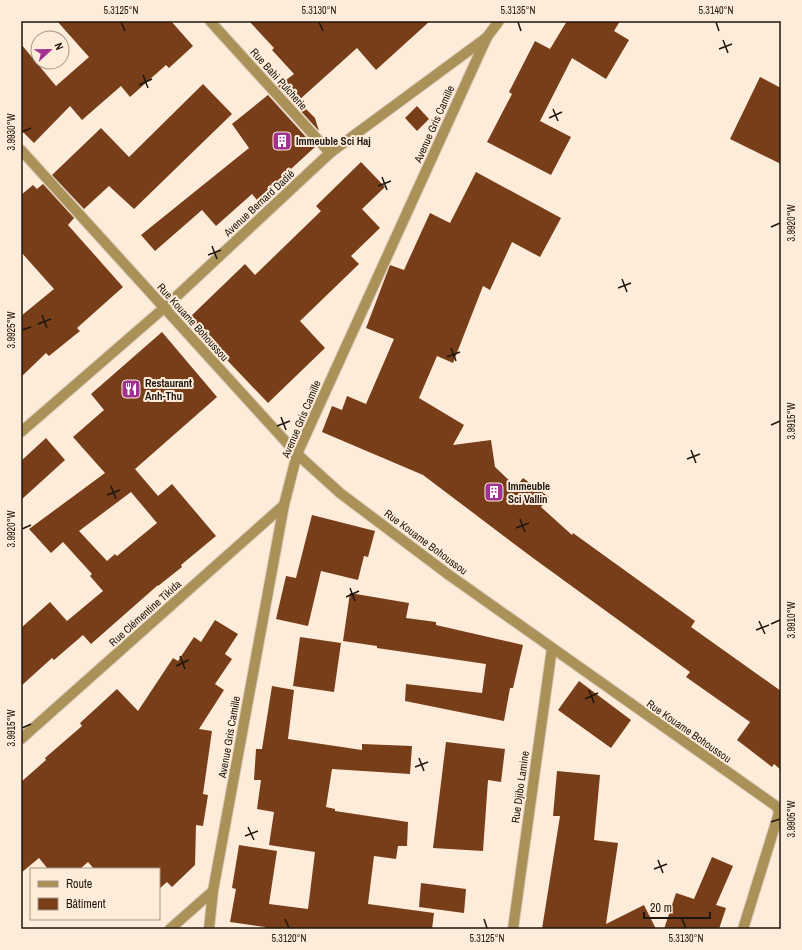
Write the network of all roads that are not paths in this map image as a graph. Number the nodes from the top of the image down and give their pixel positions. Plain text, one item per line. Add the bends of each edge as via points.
1 (210, 21) edge
2 (499, 21) edge
3 (487, 37) junction
4 (21, 150) edge
5 (330, 153) junction
6 (164, 308) junction
7 (21, 432) edge
8 (297, 454) junction
9 (284, 505) junction
10 (552, 648) junction
11 (21, 739) edge
12 (214, 891) junction
13 (170, 929) edge
14 (209, 929) edge
15 (513, 929) edge
16 (742, 929) edge

1 - 5 street, Rue Bahi Pulcherie
2 - 3 street, Avenue Gris Camille
3 - 5 street, Avenue Bernard Dadié
3 - 8 street, Avenue Gris Camille
4 - 6 street, Rue Kouame Bohoussou
5 - 6 street, Avenue Bernard Dadié
6 - 7 street, Avenue Bernard Dadié
6 - 8 street, Rue Kouame Bohoussou
8 - 9 street, Avenue Gris Camille
8 - 10 street, Rue Kouame Bohoussou via 340,493
9 - 11 street, Rue Clémentine Tikida
9 - 12 street, Avenue Gris Camille
10 - 15 street, Rue Djibo Lamine
10 - 16 street, Rue Kouame Bohoussou via 776,806 778,816
12 - 13 street
12 - 14 street, Avenue Gris Camille

